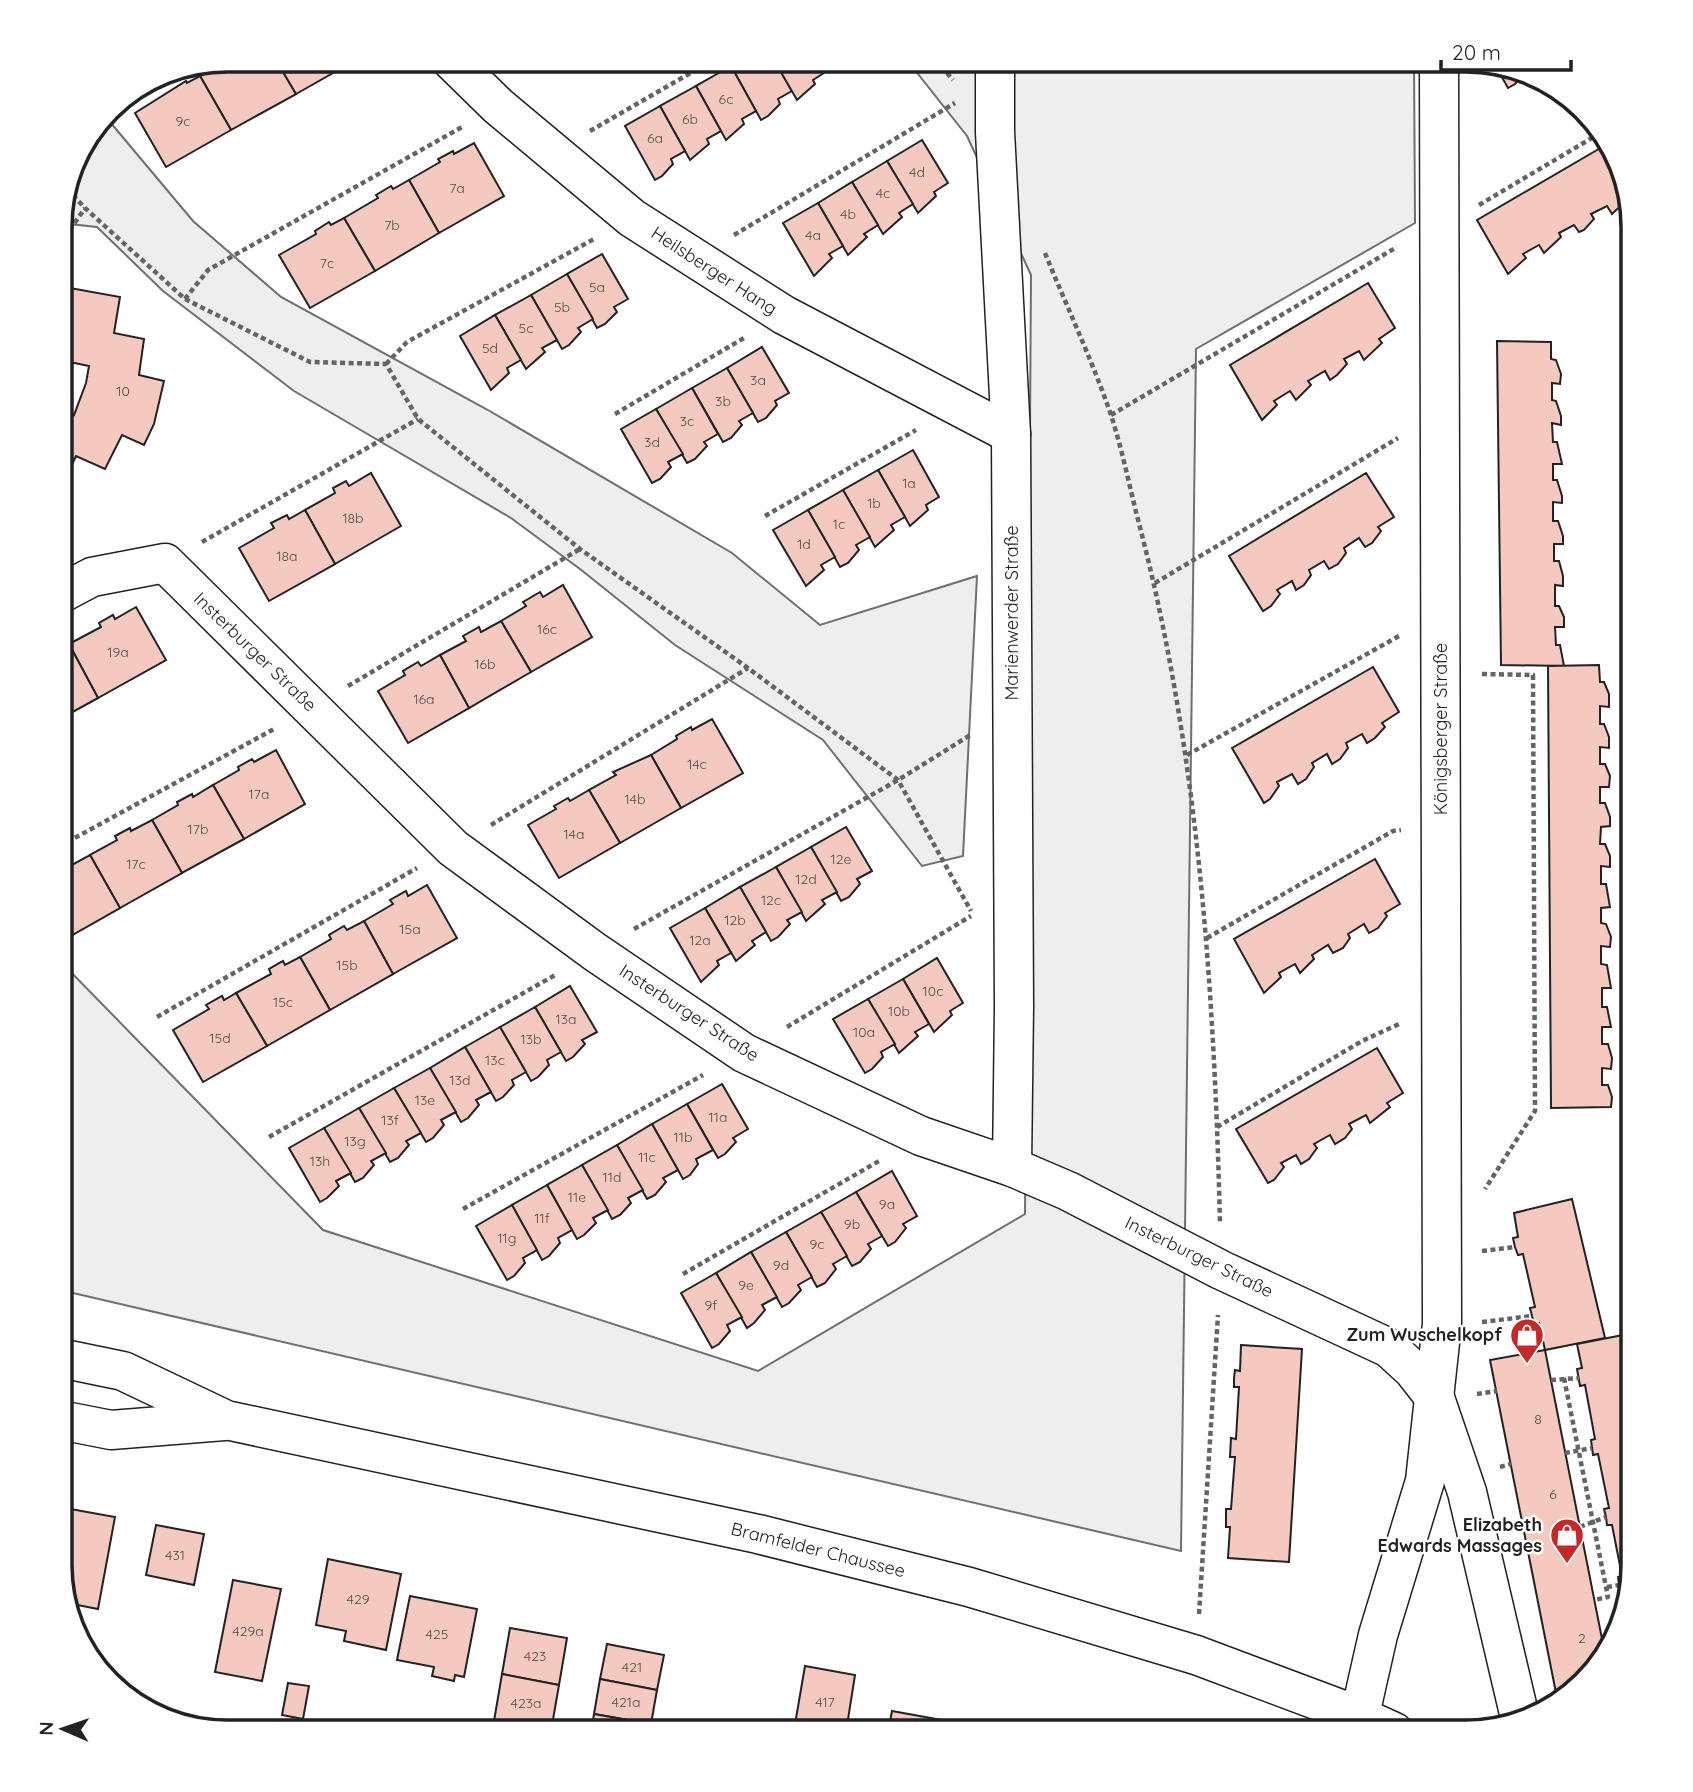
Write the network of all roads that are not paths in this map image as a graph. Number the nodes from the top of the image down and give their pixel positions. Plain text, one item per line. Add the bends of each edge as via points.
1 (463, 72) edge
2 (995, 72) edge
3 (1439, 72) edge
4 (1011, 434) junction
5 (72, 588) edge
6 (1012, 1167) junction
7 (72, 1360) edge
8 (1435, 1398) junction
9 (226, 1420) junction
10 (72, 1422) edge
11 (1518, 1711) edge
12 (1348, 1720) edge
13 (1358, 1720) edge

1 - 4 street, Heilsberger Hang via 632,218 784,315
2 - 4 street, Marienwerder Straße
3 - 8 street, Königsberger Straße via 1442,1324
4 - 6 street, Marienwerder Straße
5 - 6 street, Insterburger Straße via 92,577 165,563 453,848 595,952 744,1053 921,1136
6 - 8 street, Insterburger Straße via 1389,1348
7 - 9 street, Bramfelder Chaussee via 123,1371
8 - 11 street, Königsberger Straße via 1467,1492
8 - 13 street, Königsberger Straße via 1425,1481 1378,1635
9 - 10 street, Bramfelder Chaussee via 111,1430
9 - 12 street, Bramfelder Chaussee via 758,1534 969,1587 1196,1655

